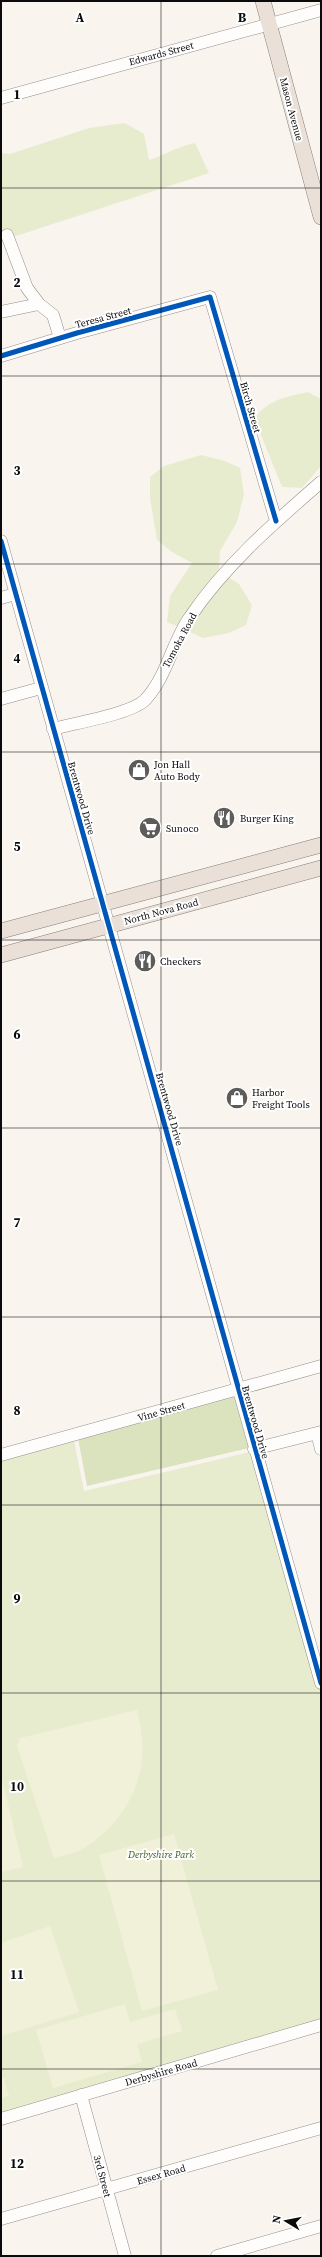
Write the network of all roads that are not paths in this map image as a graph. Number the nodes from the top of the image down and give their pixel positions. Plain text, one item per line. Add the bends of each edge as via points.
1 (263, 1) edge
2 (321, 10) edge
3 (270, 23) junction
4 (1, 98) edge
5 (321, 217) edge
6 (7, 235) dead end
7 (210, 297) joint
8 (39, 304) junction
9 (1, 312) edge
10 (60, 338) junction
11 (1, 356) edge
12 (321, 482) edge
13 (276, 521) junction
14 (1, 541) edge
15 (15, 594) junction
16 (1, 598) edge
17 (41, 688) junction
18 (1, 699) edge
19 (53, 729) junction
20 (321, 845) edge
21 (261, 862) junction
22 (321, 868) edge
23 (229, 893) junction
24 (103, 904) junction
25 (109, 925) junction
26 (1, 931) edge
27 (1, 954) edge
28 (321, 1366) edge
29 (238, 1389) junction
30 (319, 1432) edge
31 (254, 1449) junction
32 (321, 1449) edge
33 (1, 1455) edge
34 (321, 1683) edge
35 (321, 2025) edge
36 (81, 2095) junction
37 (1, 2119) edge
38 (321, 2128) edge
39 (106, 2190) junction
40 (1, 2219) edge
41 (321, 2226) edge
42 (125, 2256) edge
43 (217, 2256) edge

1 - 3 main road, Mason Avenue
2 - 3 street, Edwards Street
3 - 4 street, Edwards Street
3 - 5 main road, Mason Avenue
6 - 8 street via 27,288
7 - 10 street, Teresa Street
7 - 13 street, Birch Street
8 - 9 street
8 - 10 street via 54,314
10 - 11 street, Teresa Street
12 - 13 street, Tomoka Road
13 - 19 street, Tomoka Road via 235,561 189,617 159,678 145,700 125,711
14 - 15 street, Brentwood Drive
15 - 16 street
15 - 17 street, Brentwood Drive
17 - 18 street
17 - 19 street, Brentwood Drive
19 - 24 street, Brentwood Drive
20 - 21 main road
21 - 23 main road via 237,880
21 - 24 main road
22 - 23 main road, North Nova Road
23 - 25 main road, North Nova Road
24 - 25 street, Brentwood Drive
24 - 26 main road
25 - 27 main road, North Nova Road
25 - 29 street, Brentwood Drive
28 - 29 street, Vine Street
29 - 31 street, Brentwood Drive
29 - 33 street, Vine Street
30 - 31 street
30 - 32 street
31 - 34 street, Brentwood Drive
35 - 36 street, Derbyshire Road
36 - 37 street, Derbyshire Road
36 - 39 street, 3rd Street
38 - 39 street, Essex Road
39 - 40 street, Essex Road
39 - 42 street, 3rd Street
41 - 43 street

